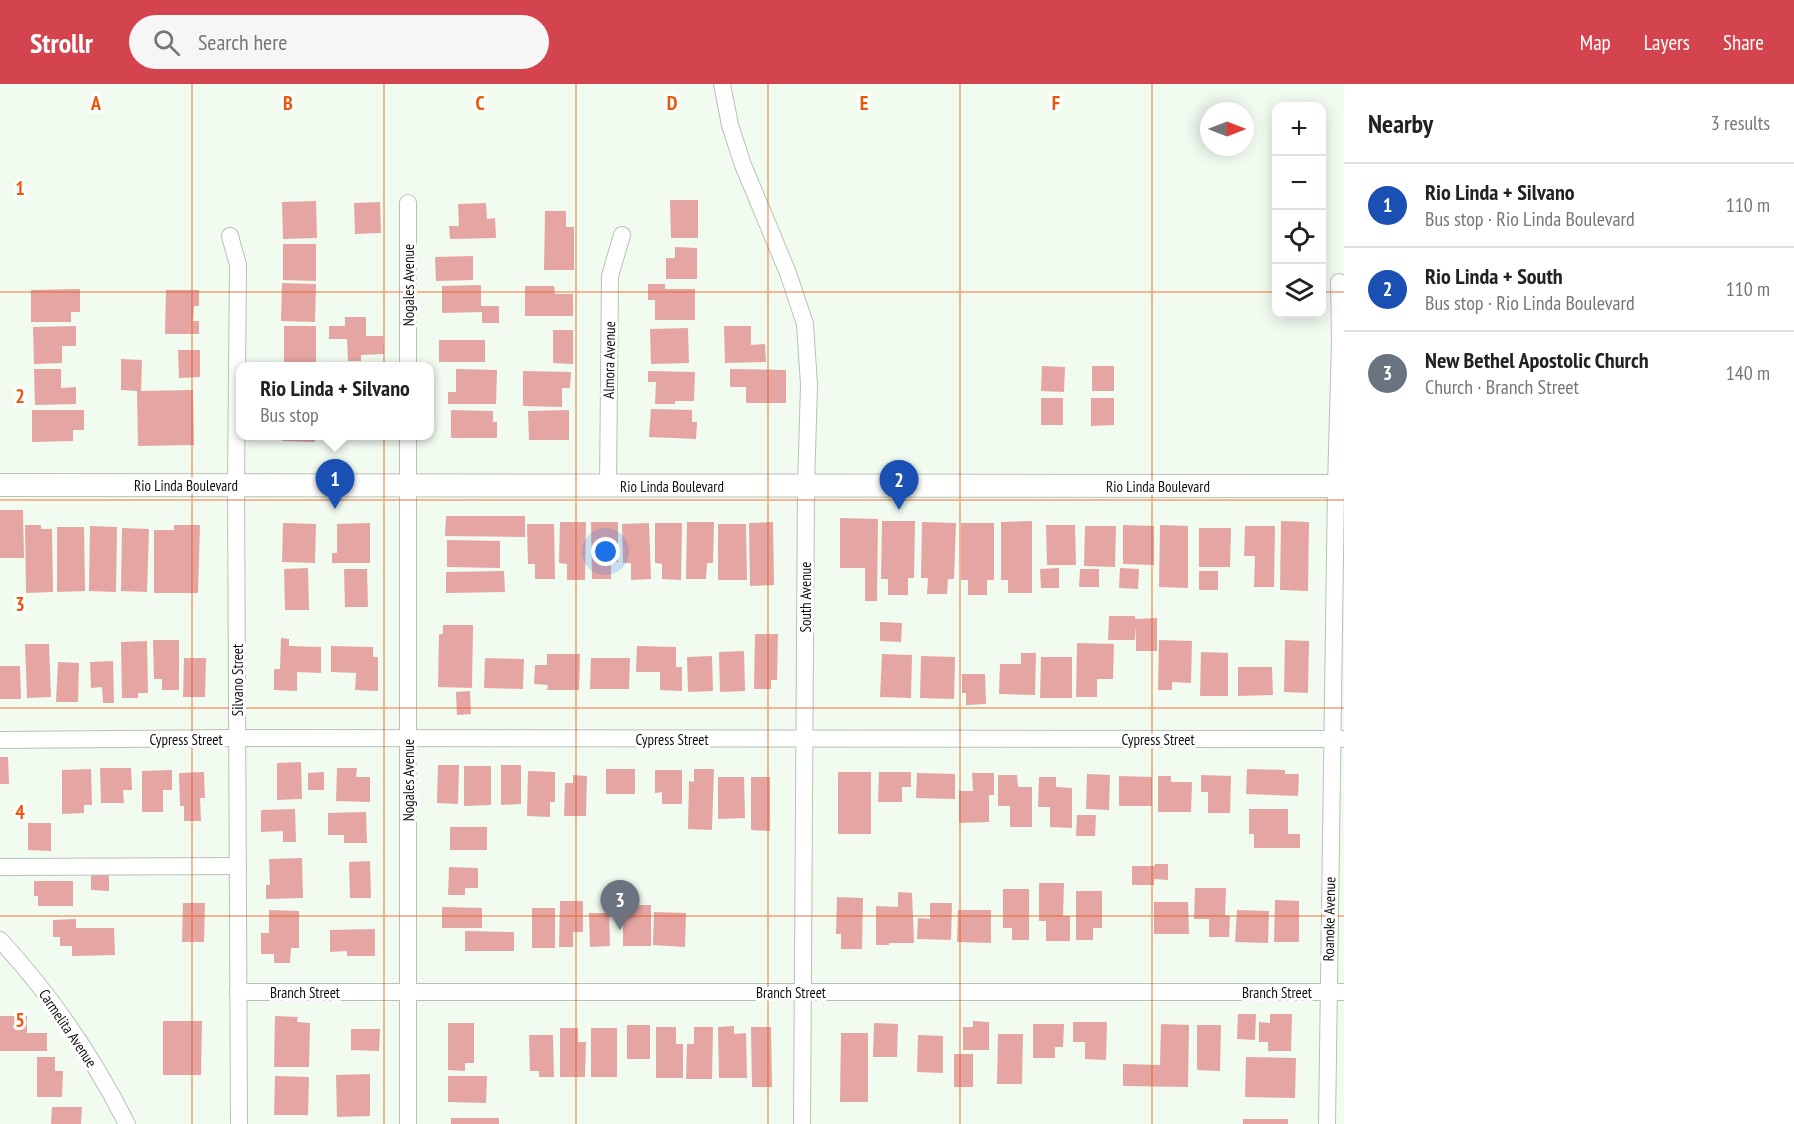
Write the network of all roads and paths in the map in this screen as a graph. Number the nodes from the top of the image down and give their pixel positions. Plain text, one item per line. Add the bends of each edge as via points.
1 (722, 84) edge
2 (408, 203) dead end
3 (622, 235) dead end
4 (230, 236) dead end
5 (1339, 282) dead end
6 (237, 362) edge
7 (408, 362) edge
8 (236, 440) edge
9 (408, 440) edge
10 (0, 485) edge
11 (236, 485) junction
12 (408, 486) junction
13 (608, 486) junction
14 (806, 486) junction
15 (1340, 486) edge
16 (238, 738) junction
17 (408, 739) junction
18 (804, 739) junction
19 (1338, 739) edge
20 (0, 740) edge
21 (238, 866) junction
22 (0, 867) edge
23 (0, 939) edge
24 (238, 992) junction
25 (408, 992) junction
26 (802, 992) junction
27 (1336, 992) edge
28 (127, 1124) edge
29 (239, 1124) edge
30 (408, 1124) edge
31 (802, 1124) edge
32 (1327, 1124) edge

1 - 14 street, South Avenue via 740,155 805,324 809,385
2 - 7 street, Nogales Avenue
3 - 13 street, Almora Avenue via 610,276
4 - 6 street, Silvano Street via 238,265
5 - 15 street, Roanoke Avenue
8 - 11 street, Silvano Street
9 - 12 street, Nogales Avenue
10 - 11 main road, Rio Linda Boulevard
11 - 12 main road, Rio Linda Boulevard
11 - 16 street, Silvano Street
12 - 13 main road, Rio Linda Boulevard
12 - 17 street, Nogales Avenue
13 - 14 main road, Rio Linda Boulevard
14 - 15 main road, Rio Linda Boulevard
14 - 18 street, South Avenue
15 - 19 street, Roanoke Avenue
16 - 17 street, Cypress Street
16 - 20 street, Cypress Street
16 - 21 street, Silvano Street
17 - 18 street, Cypress Street
17 - 25 street, Nogales Avenue
18 - 19 street, Cypress Street
18 - 26 street, South Avenue
19 - 27 street, Roanoke Avenue
21 - 22 street
21 - 24 street, Silvano Street
23 - 28 street, Carmelita Avenue via 80,1043
24 - 25 street, Branch Street
24 - 29 street, Silvano Street
25 - 26 street, Branch Street
25 - 30 street, Nogales Avenue
26 - 27 street, Branch Street
26 - 31 street, South Avenue
27 - 32 street, Roanoke Avenue

